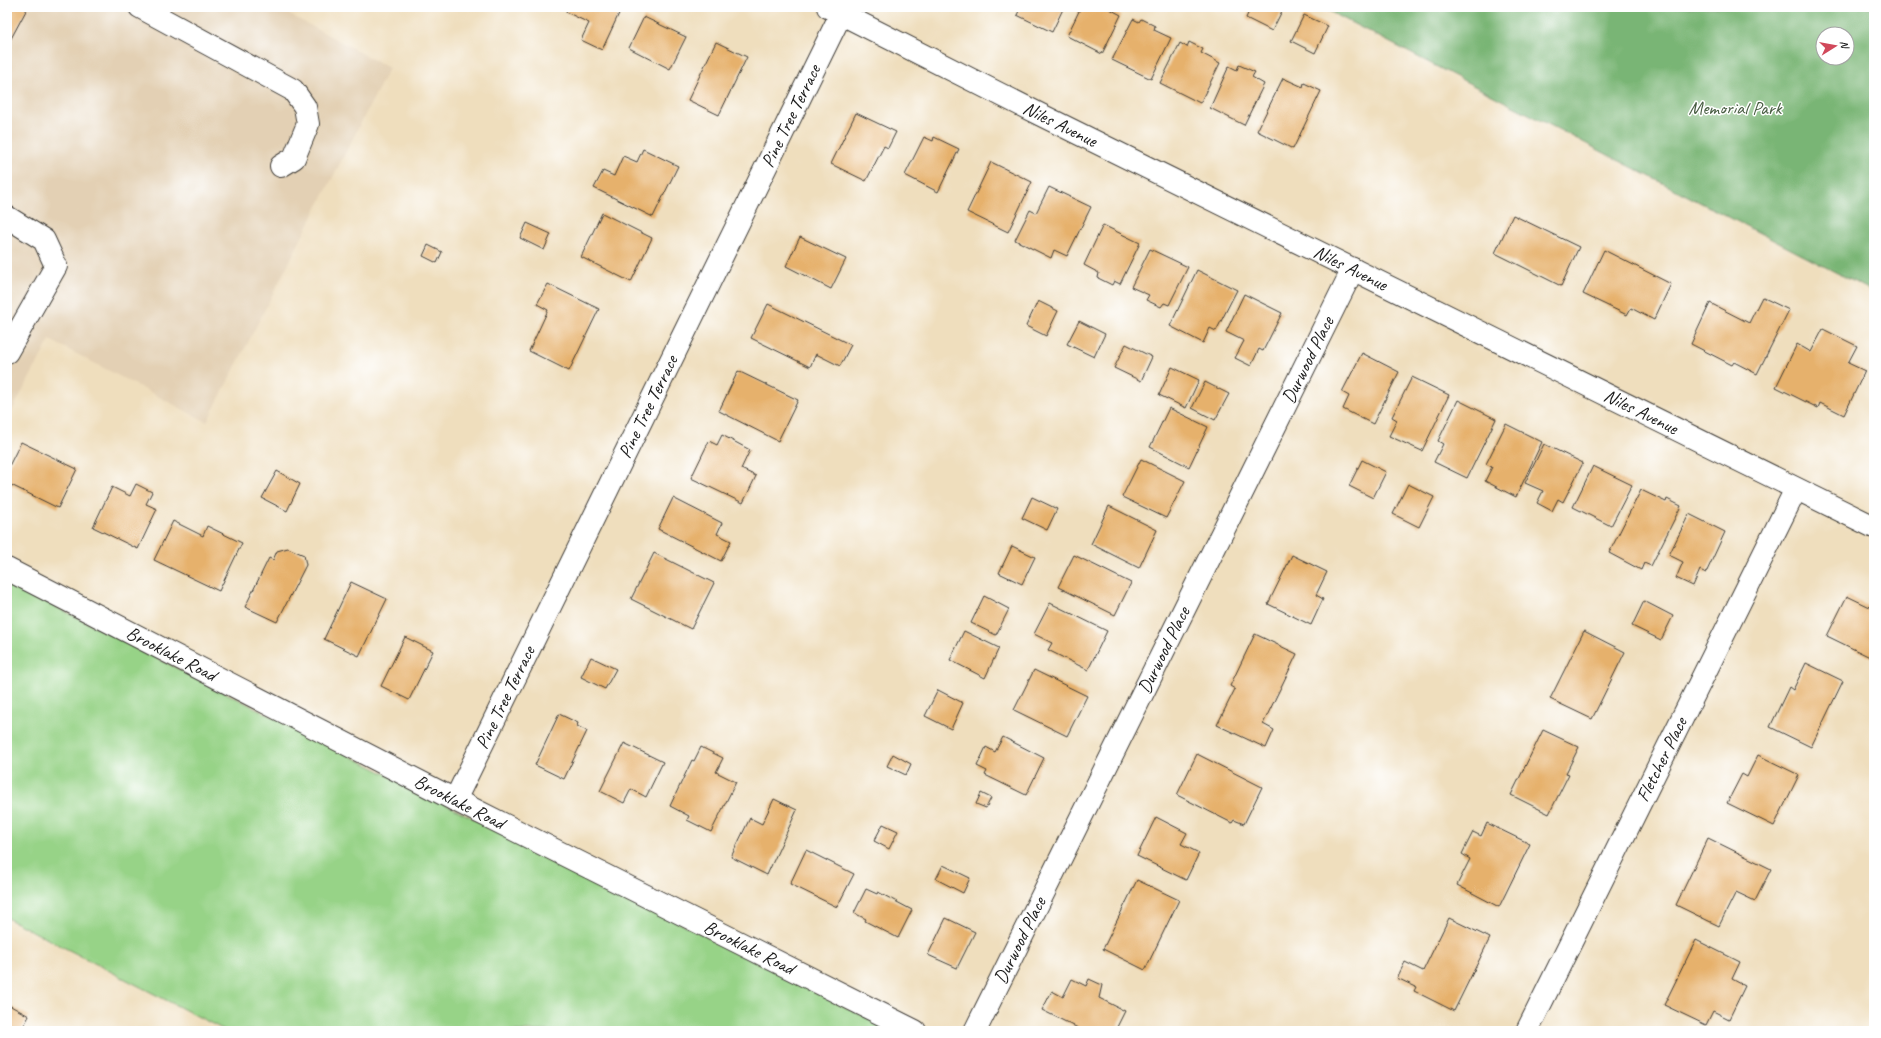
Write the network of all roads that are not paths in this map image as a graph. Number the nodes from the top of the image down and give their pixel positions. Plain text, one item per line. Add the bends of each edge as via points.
1 (140, 7) edge
2 (835, 11) edge
3 (281, 166) dead end
4 (7, 218) edge
5 (1353, 269) junction
6 (7, 352) edge
7 (1796, 488) junction
8 (1874, 527) edge
9 (7, 569) edge
10 (455, 800) junction
11 (915, 1031) edge
12 (975, 1031) edge
13 (1527, 1031) edge

1 - 3 street via 293,90 305,107 308,124 294,158
2 - 5 street, Niles Avenue
2 - 10 street, Pine Tree Terrace
4 - 6 street via 44,240 56,266
5 - 7 street, Niles Avenue
5 - 12 street, Durwood Place
7 - 8 street, Niles Avenue
7 - 13 street, Fletcher Place
9 - 10 street, Brooklake Road
10 - 11 street, Brooklake Road

